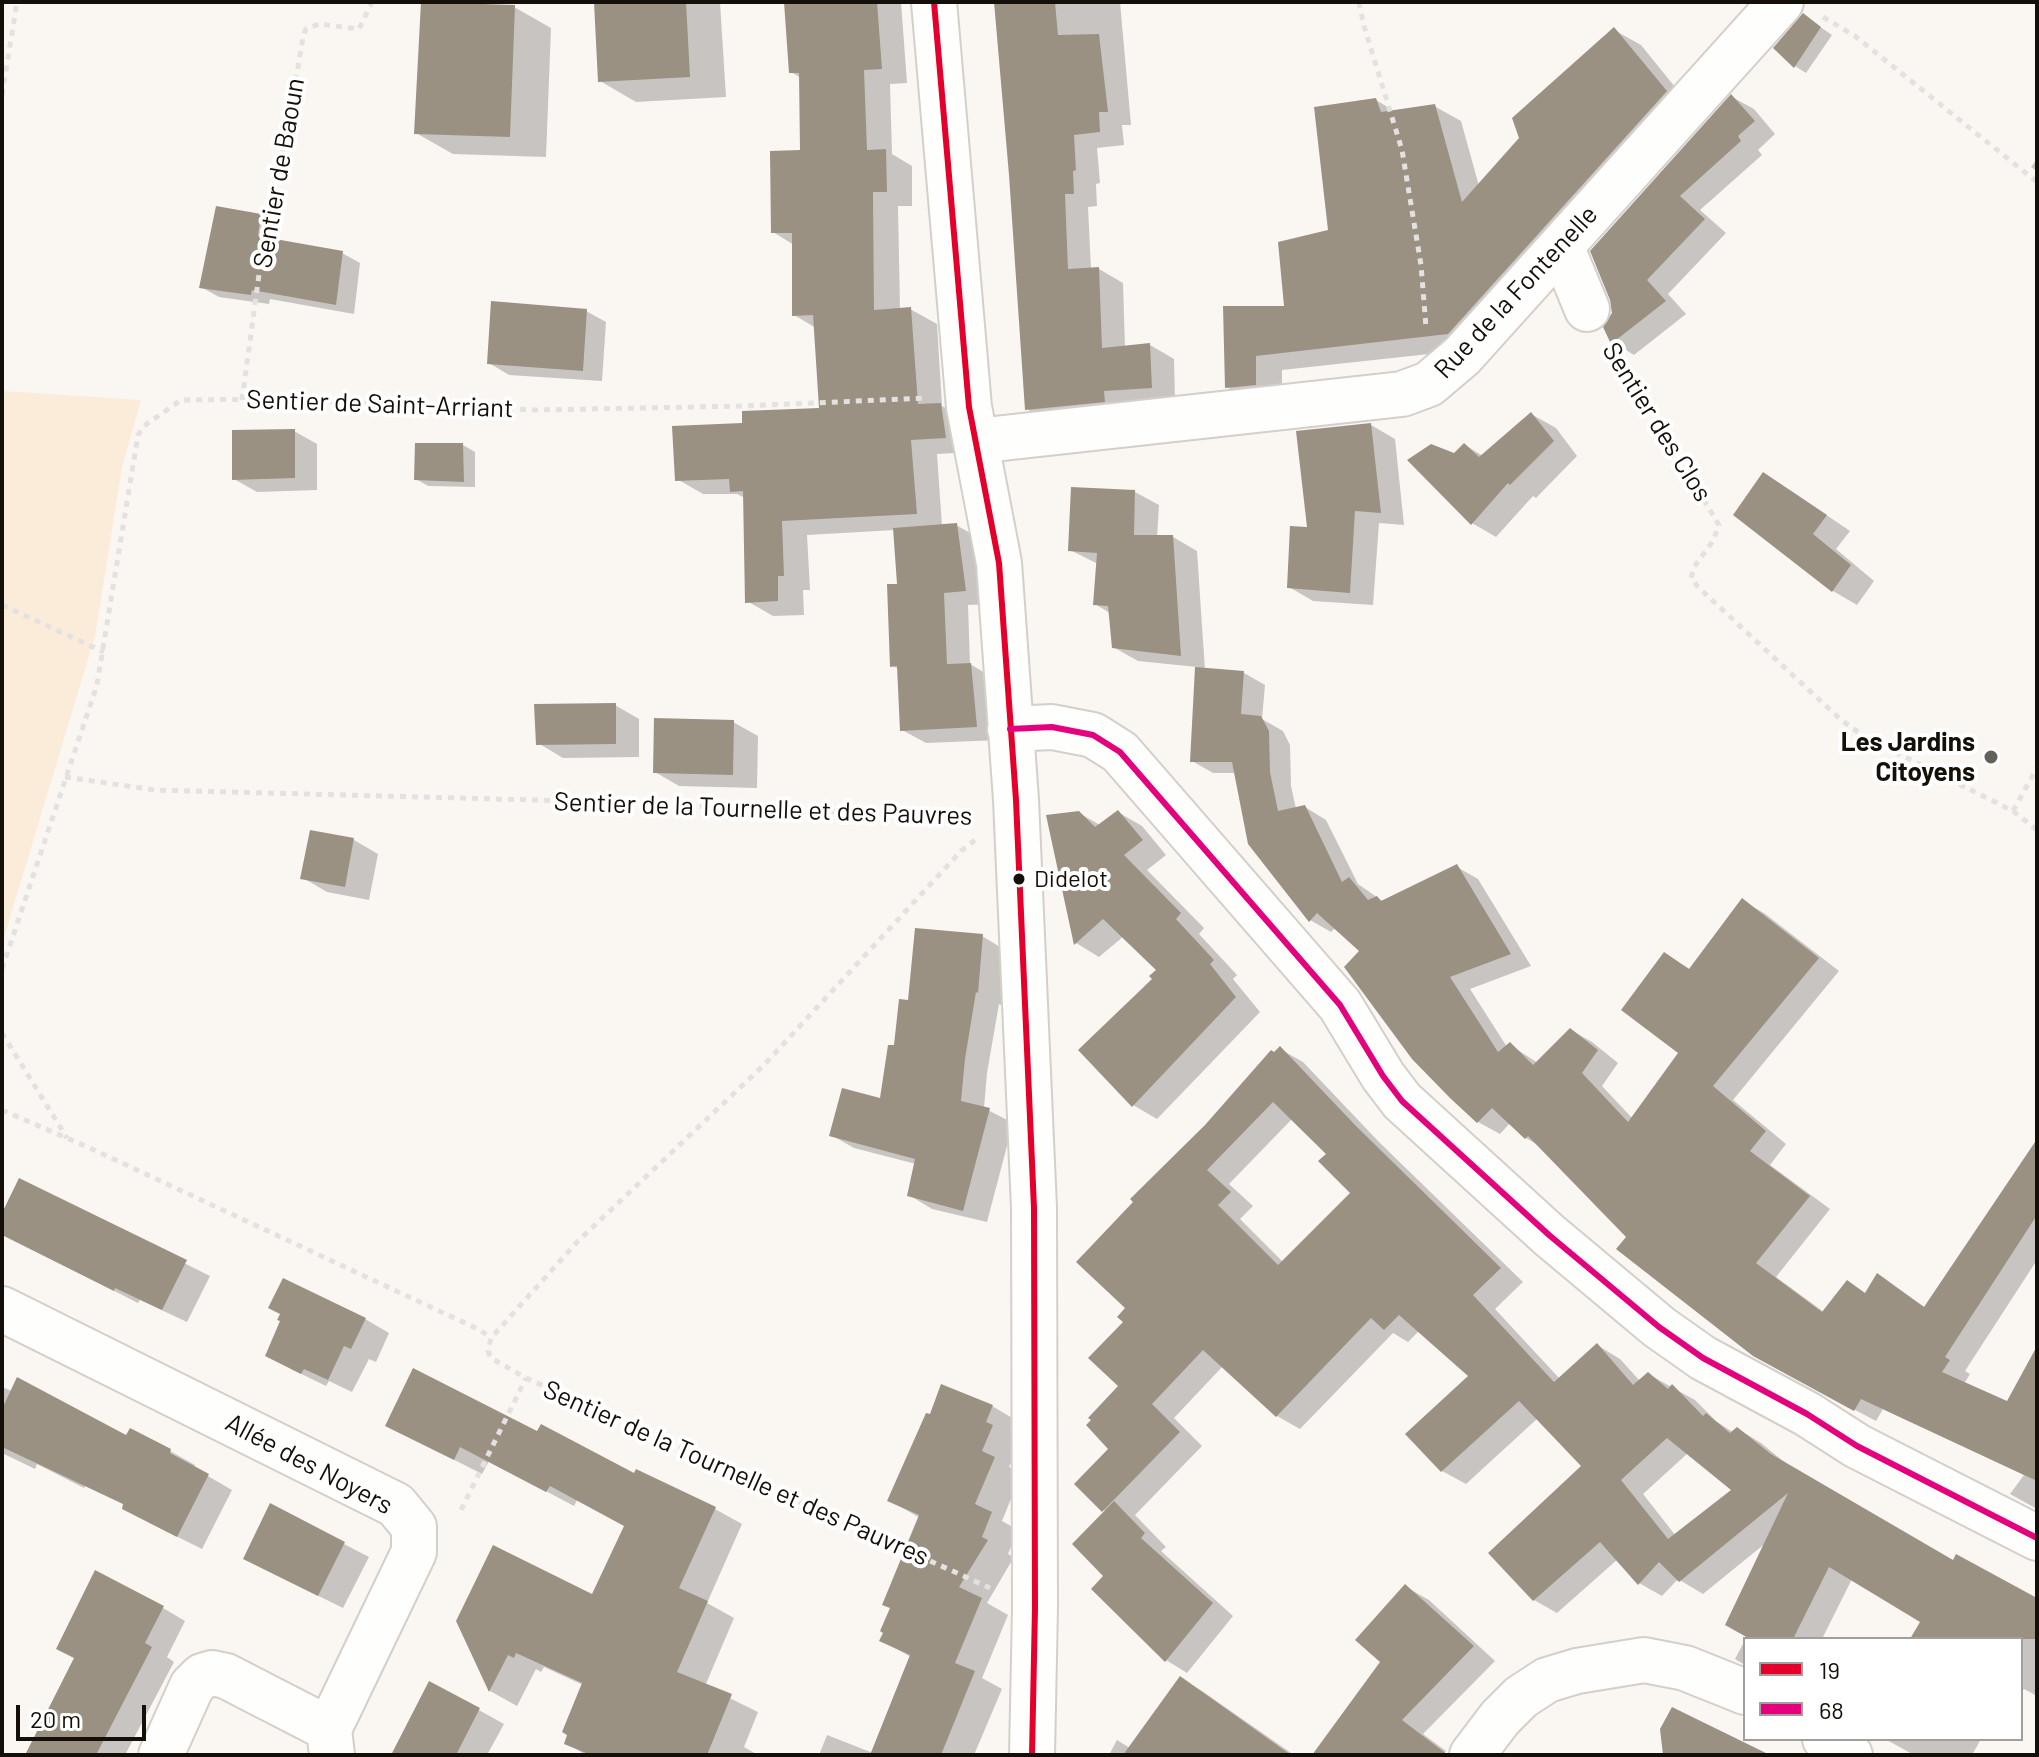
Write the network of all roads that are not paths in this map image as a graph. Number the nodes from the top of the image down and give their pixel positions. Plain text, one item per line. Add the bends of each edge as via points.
1 (934, 2) edge
2 (1781, 2) edge
3 (1561, 246) junction
4 (1587, 309) road end
5 (976, 441) junction
6 (1010, 729) junction
7 (2, 1309) edge
8 (2037, 1538) edge
9 (1743, 1691) edge
10 (1828, 1741) edge
11 (330, 1742) edge
12 (161, 1755) edge
13 (1032, 1755) edge
14 (1472, 1755) edge
15 (1850, 1755) edge

1 - 5 street
2 - 3 street, Rue de la Fontenelle
3 - 4 street
3 - 5 street, Rue de la Fontenelle via 1462,356 1429,384 1402,394
5 - 6 street via 999,563
6 - 8 street via 1066,729 1093,735 1120,752 1340,1005 1402,1101 1659,1327 1857,1446
6 - 13 street via 1003,809 1034,1208
7 - 11 street, Allée des Noyers via 396,1505 414,1527 414,1552
9 - 14 street via 1685,1668 1644,1660 1577,1671 1547,1680 1521,1697
10 - 15 street
11 - 12 street, Allée des Noyers via 226,1676 212,1673 192,1686

